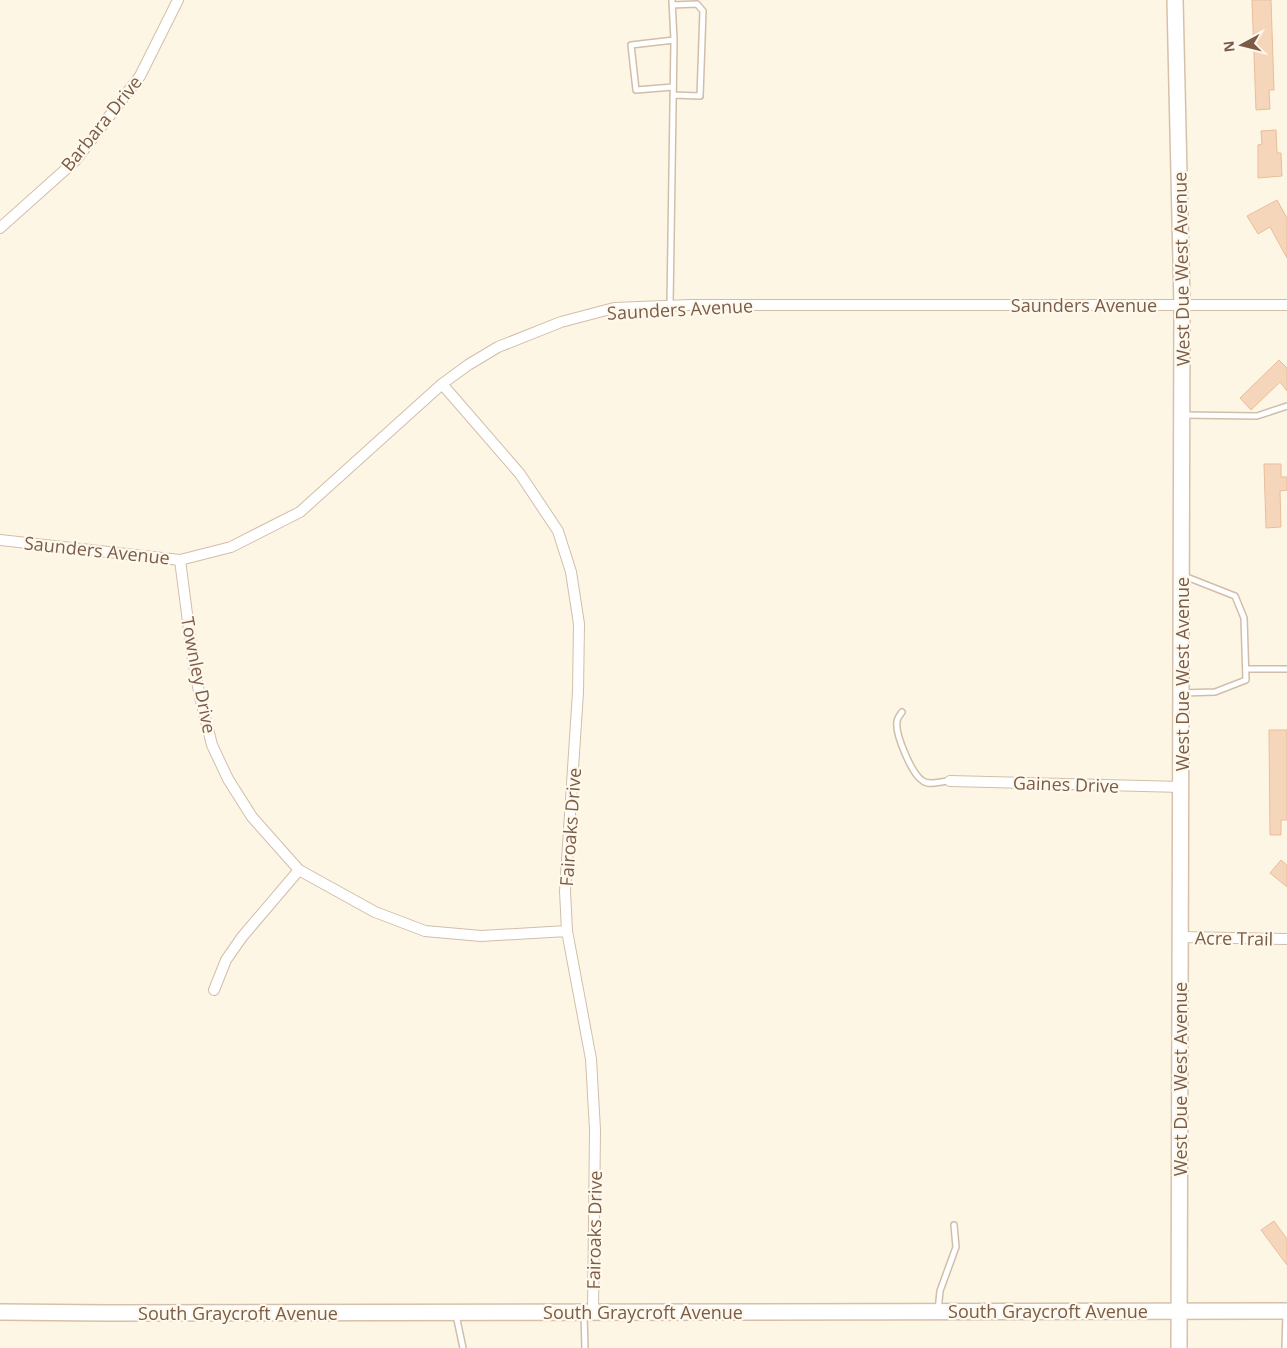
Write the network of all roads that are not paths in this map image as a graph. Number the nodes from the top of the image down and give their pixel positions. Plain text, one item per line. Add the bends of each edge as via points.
1 (178, 0) edge
2 (1175, 0) edge
3 (672, 2) edge
4 (674, 40) junction
5 (673, 87) junction
6 (673, 96) junction
7 (0, 228) edge
8 (670, 305) junction
9 (1182, 305) junction
10 (1287, 305) edge
11 (442, 384) junction
12 (1287, 406) edge
13 (1182, 415) junction
14 (0, 540) edge
15 (180, 560) junction
16 (1182, 575) junction
17 (1246, 669) junction
18 (1287, 669) edge
19 (1182, 693) junction
20 (902, 712) dead end
21 (950, 781) joint
22 (1182, 787) junction
23 (299, 870) junction
24 (567, 932) junction
25 (1181, 937) junction
26 (1287, 938) edge
27 (214, 990) dead end
28 (954, 1226) dead end
29 (938, 1311) junction
30 (1179, 1311) junction
31 (1286, 1311) edge
32 (0, 1312) edge
33 (456, 1312) junction
34 (589, 1312) junction
35 (463, 1348) edge
36 (585, 1348) edge
37 (1179, 1348) edge
38 (1285, 1348) edge

1 - 7 street, Barbara Drive via 140,76 75,161
2 - 9 main road, West Due West Avenue
3 - 4 lane
3 - 6 lane via 698,4 702,11 700,96
4 - 5 lane
4 - 5 lane via 631,45 636,90
5 - 6 lane
6 - 8 lane
8 - 9 street, Saunders Avenue
8 - 11 street, Saunders Avenue via 614,308 543,328 498,347
9 - 10 street, Saunders Avenue
9 - 13 main road, West Due West Avenue
11 - 15 street, Saunders Avenue via 300,512 231,547
11 - 24 street, Fairoaks Drive via 520,474 558,531 571,572 579,624 579,654 565,891
12 - 13 lane via 1257,416
13 - 16 main road, West Due West Avenue
14 - 15 street, Saunders Avenue
15 - 23 street, Townley Drive via 193,660 212,745 228,779 252,817
16 - 17 lane via 1236,596 1244,618
16 - 19 main road, West Due West Avenue
17 - 18 lane
17 - 19 lane via 1246,680 1215,692
19 - 22 main road, West Due West Avenue
20 - 21 lane via 896,722 897,732 919,777 930,783
21 - 22 street, Gaines Drive
22 - 25 main road, West Due West Avenue
23 - 24 street, Townley Drive via 374,912 425,931 482,936
23 - 27 street via 242,936 226,960
24 - 34 street, Fairoaks Drive via 591,1059 595,1130
25 - 26 street, Acre Trail
25 - 30 main road, West Due West Avenue
28 - 29 lane via 956,1247 940,1291
29 - 30 main road, South Graycroft Avenue
29 - 34 main road, South Graycroft Avenue
30 - 31 main road, South Graycroft Avenue
30 - 37 main road, West Due West Avenue
31 - 38 lane
32 - 33 main road, South Graycroft Avenue
33 - 34 main road, South Graycroft Avenue
33 - 35 lane
34 - 36 lane

